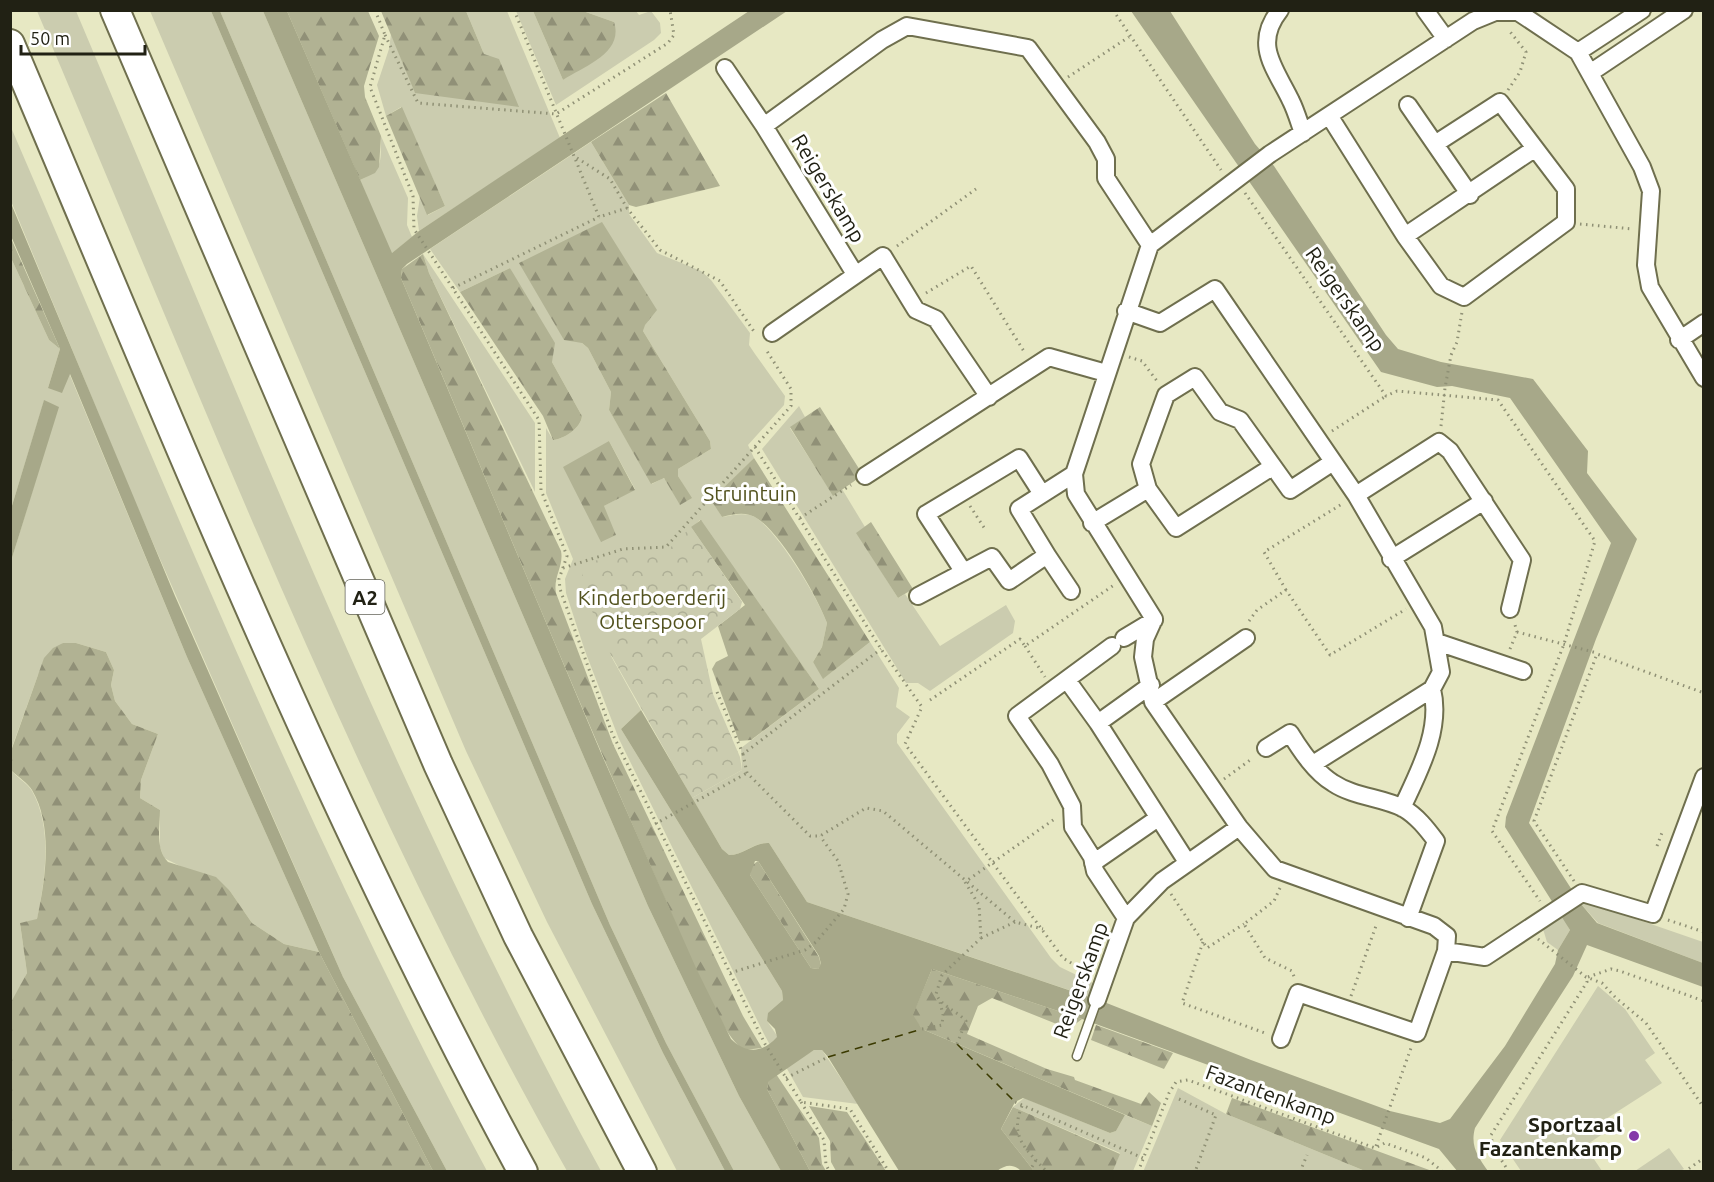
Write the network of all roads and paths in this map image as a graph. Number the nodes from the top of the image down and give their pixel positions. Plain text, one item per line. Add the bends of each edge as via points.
1 (115, 10) edge
2 (375, 10) edge
3 (514, 10) edge
4 (670, 10) edge
5 (1280, 10) edge
6 (1425, 10) edge
7 (1642, 10) edge
8 (1684, 10) edge
9 (1113, 11) edge
10 (1509, 12) junction
11 (385, 35) junction
12 (1130, 37) junction
13 (1446, 39) junction
14 (10, 44) edge
15 (1578, 52) junction
16 (725, 68) dead end
17 (1590, 73) junction
18 (1055, 86) junction
19 (1500, 102) junction
20 (1408, 105) dead end
21 (556, 114) junction
22 (1330, 117) junction
23 (764, 126) junction
24 (1303, 132) junction
25 (1435, 144) junction
26 (1534, 149) junction
27 (577, 158) junction
28 (1238, 179) junction
29 (976, 189) dead end
30 (1470, 195) junction
31 (627, 208) junction
32 (599, 217) junction
33 (1566, 222) junction
34 (1647, 231) junction
35 (1405, 236) junction
36 (1150, 245) junction
37 (883, 256) junction
38 (855, 274) junction
39 (452, 288) junction
40 (1464, 297) junction
41 (912, 302) junction
42 (1126, 311) junction
43 (1704, 323) edge
44 (763, 337) junction
45 (1679, 340) junction
46 (1112, 352) junction
47 (1034, 368) junction
48 (1106, 374) junction
49 (1704, 378) edge
50 (1444, 394) junction
51 (1166, 395) junction
52 (1386, 396) junction
53 (989, 397) junction
54 (1318, 441) junction
55 (1439, 442) junction
56 (755, 447) junction
57 (1333, 462) junction
58 (1272, 467) junction
59 (1074, 474) junction
60 (865, 476) joint
61 (1148, 489) junction
62 (961, 492) junction
63 (1042, 494) junction
64 (1356, 495) junction
65 (1484, 501) junction
66 (800, 518) junction
67 (1092, 523) junction
68 (985, 529) dead end
69 (1047, 555) junction
70 (1391, 559) junction
71 (563, 568) junction
72 (963, 571) junction
73 (1127, 575) junction
74 (1286, 590) junction
75 (1071, 591) dead end
76 (918, 596) dead end
77 (1418, 602) junction
78 (1510, 609) joint
79 (1154, 619) junction
80 (1517, 632) junction
81 (1246, 638) joint
82 (1437, 642) junction
83 (1565, 644) junction
84 (1025, 646) junction
85 (880, 649) junction
86 (1596, 653) junction
87 (1504, 664) junction
88 (1523, 671) dead end
89 (1060, 685) junction
90 (1151, 685) junction
91 (1432, 689) junction
92 (717, 692) dead end
93 (1704, 693) edge
94 (930, 700) dead end
95 (1153, 702) junction
96 (1098, 723) junction
97 (1266, 748) joint
98 (743, 754) junction
99 (1313, 764) junction
100 (747, 773) junction
101 (1704, 777) edge
102 (1213, 787) junction
103 (1072, 806) junction
104 (1402, 808) junction
105 (1158, 818) junction
106 (655, 824) junction
107 (1239, 827) junction
108 (1663, 830) dead end
109 (820, 836) junction
110 (1657, 846) dead end
111 (992, 862) junction
112 (1187, 862) junction
113 (1093, 863) junction
114 (1285, 874) junction
115 (1162, 881) junction
116 (965, 882) junction
117 (1580, 894) junction
118 (1382, 910) junction
119 (1553, 912) junction
120 (1653, 914) junction
121 (1126, 918) junction
122 (1408, 918) junction
123 (1015, 922) junction
124 (1244, 924) junction
125 (1530, 927) junction
126 (1043, 930) junction
127 (1704, 932) edge
128 (981, 938) junction
129 (1203, 942) junction
130 (1446, 951) junction
131 (730, 973) junction
132 (1586, 977) junction
133 (1104, 978) junction
134 (1298, 993) junction
135 (1097, 1000) joint
136 (1704, 1001) edge
137 (940, 1002) junction
138 (1347, 1008) junction
139 (922, 1029) dead end
140 (1416, 1033) junction
141 (1281, 1039) joint
142 (957, 1044) dead end
143 (1077, 1056) dead end
144 (828, 1057) dead end
145 (786, 1078) junction
146 (1179, 1099) dead end
147 (801, 1102) junction
148 (1015, 1102) dead end
149 (1022, 1106) junction
150 (1704, 1108) edge
151 (1375, 1148) junction
152 (1307, 1155) dead end
153 (1143, 1158) junction
154 (1704, 1158) edge
155 (1036, 1160) junction
156 (523, 1172) edge
157 (642, 1172) edge
158 (830, 1172) edge
159 (889, 1172) edge
160 (1029, 1172) edge
161 (1047, 1172) edge
162 (1138, 1172) edge
163 (1195, 1172) edge
164 (1300, 1172) edge
165 (1443, 1172) edge
166 (1509, 1172) edge
167 (1684, 1172) edge

1 - 157 highway, A2 via 438,765 518,936
2 - 11 path
3 - 21 path
4 - 21 path via 674,34 668,43
5 - 24 street via 1265,48
6 - 13 street
7 - 15 street
8 - 17 street
9 - 12 path, Reigerskamp
10 - 13 street via 1495,12 1473,21
10 - 15 street via 1518,12
10 - 19 path via 1508,28 1526,52 1520,72
11 - 21 path via 418,103
11 - 39 path via 369,87 413,196 414,229
12 - 18 path
12 - 28 path, Reigerskamp via 1221,170
13 - 22 street
14 - 156 highway via 324,774 392,919
15 - 17 street
16 - 23 street, Reigerskamp
17 - 34 street via 1642,167 1651,191
18 - 23 street, Reigerskamp via 1028,48 907,26
18 - 36 street, Reigerskamp via 1097,142 1106,159 1106,178
19 - 25 street
19 - 26 street
20 - 25 street
21 - 27 path
22 - 24 street
22 - 35 street
23 - 38 street, Reigerskamp
24 - 28 street
25 - 30 street
26 - 30 street
26 - 33 street via 1566,189
27 - 31 path via 610,179
27 - 32 path
28 - 36 street
28 - 52 path, Reigerskamp
29 - 37 path
30 - 35 street
31 - 32 path
31 - 44 path via 660,250 720,281
32 - 39 path
33 - 34 path
33 - 40 street
34 - 45 street via 1650,287
35 - 40 street via 1441,286
36 - 42 street
37 - 38 street, Reigerskamp
37 - 41 street, Reigerskamp
38 - 44 street, Reigerskamp
39 - 71 path via 539,420 541,490 567,556
40 - 50 path
41 - 47 path via 970,266
41 - 53 street, Reigerskamp via 916,310 936,318
42 - 46 street
42 - 54 street via 1160,323 1215,289
43 - 45 street
44 - 56 path via 791,389 791,406
45 - 49 street
46 - 48 street
46 - 51 path via 1142,361
47 - 48 street via 1049,357
47 - 53 street
48 - 59 street
50 - 52 path via 1397,391
50 - 55 path
50 - 83 path via 1497,400 1595,541
51 - 58 street via 1195,377 1220,411 1240,420
51 - 61 street via 1141,464
52 - 54 path
53 - 60 street
54 - 57 street
55 - 64 street
55 - 65 street via 1450,451
56 - 66 path
56 - 71 path via 666,547 622,549
57 - 58 street via 1290,490
57 - 64 street
58 - 61 street via 1176,528
59 - 63 street
59 - 67 street via 1076,494
60 - 66 path
61 - 67 street
62 - 63 street via 1019,458
62 - 68 path
62 - 72 street via 926,514
63 - 69 street via 1019,509
64 - 70 street
64 - 74 path via 1264,552
65 - 70 street
65 - 78 street via 1522,560
66 - 85 path
67 - 73 street
69 - 72 street via 1009,581 992,557
69 - 75 street
70 - 77 street
71 - 106 path via 559,579 564,600 612,733
72 - 76 street
73 - 79 street
73 - 84 path
74 - 77 path via 1330,656
74 - 81 path via 1244,624
77 - 82 street
78 - 80 path
79 - 89 street, Reigerskamp
79 - 90 street via 1145,639 1143,657
80 - 83 path
80 - 87 path
81 - 95 street
82 - 87 street
82 - 91 street via 1441,672
83 - 86 path
83 - 119 path via 1492,831
84 - 89 path
84 - 94 path via 1020,639
85 - 98 path
85 - 111 path via 922,707 905,744
86 - 93 path
86 - 117 path via 1534,821
87 - 88 street
89 - 96 street
89 - 103 street, Reigerskamp via 1017,716 1050,764
90 - 95 street
90 - 96 street
91 - 99 street
91 - 104 street via 1437,708 1433,731
92 - 98 path
95 - 102 street
96 - 105 street
97 - 99 street via 1290,733
97 - 102 path
98 - 100 path
99 - 104 street via 1332,782 1360,796
100 - 106 path
100 - 109 path via 810,836
101 - 120 street
102 - 107 street
103 - 111 path
103 - 113 street, Reigerskamp via 1073,827
104 - 122 street via 1420,821 1436,841
105 - 112 street
105 - 113 street
106 - 131 path
107 - 112 street, Reigerskamp
107 - 114 street via 1275,869
108 - 110 path
109 - 116 path via 866,808 883,811
109 - 131 path via 838,861 848,894 844,909 805,950
111 - 116 path
111 - 126 path
112 - 115 street, Reigerskamp
113 - 121 street, Reigerskamp
114 - 118 street
114 - 124 path via 1274,901
115 - 121 street, Reigerskamp
115 - 129 path
116 - 123 path
116 - 128 path via 979,905
117 - 119 street
117 - 120 street
118 - 122 street
118 - 138 path
119 - 125 street
120 - 127 path
121 - 133 street, Reigerskamp
122 - 130 street via 1447,936
123 - 126 path
123 - 128 path
124 - 129 path via 1207,948
124 - 134 path via 1265,958 1292,971
125 - 130 street via 1485,957
125 - 132 path via 1555,955
126 - 133 path via 1063,958 1086,973
128 - 137 path via 942,975 936,994
129 - 141 path via 1182,1003
130 - 140 street
131 - 145 path
132 - 136 path via 1611,969
132 - 150 path via 1602,983 1646,1023
132 - 166 path via 1587,982 1491,1135 1493,1147
133 - 135 street, Reigerskamp
134 - 138 street
134 - 141 street
135 - 143 lane, Reigerskamp
137 - 139 path via 942,1025
137 - 142 path via 966,1021
138 - 140 street
140 - 151 path
144 - 145 path
145 - 147 path
146 - 163 path via 1216,1115
147 - 158 path via 824,1140
147 - 159 path via 850,1109
148 - 149 path
149 - 153 path
149 - 155 path via 1015,1122 1019,1139
151 - 153 path, Fazantenkamp via 1188,1080 1176,1082 1169,1094
151 - 165 path, Fazantenkamp via 1385,1143 1426,1158
152 - 164 path
153 - 162 path, Fazantenkamp
154 - 167 path
155 - 160 path
155 - 161 path

